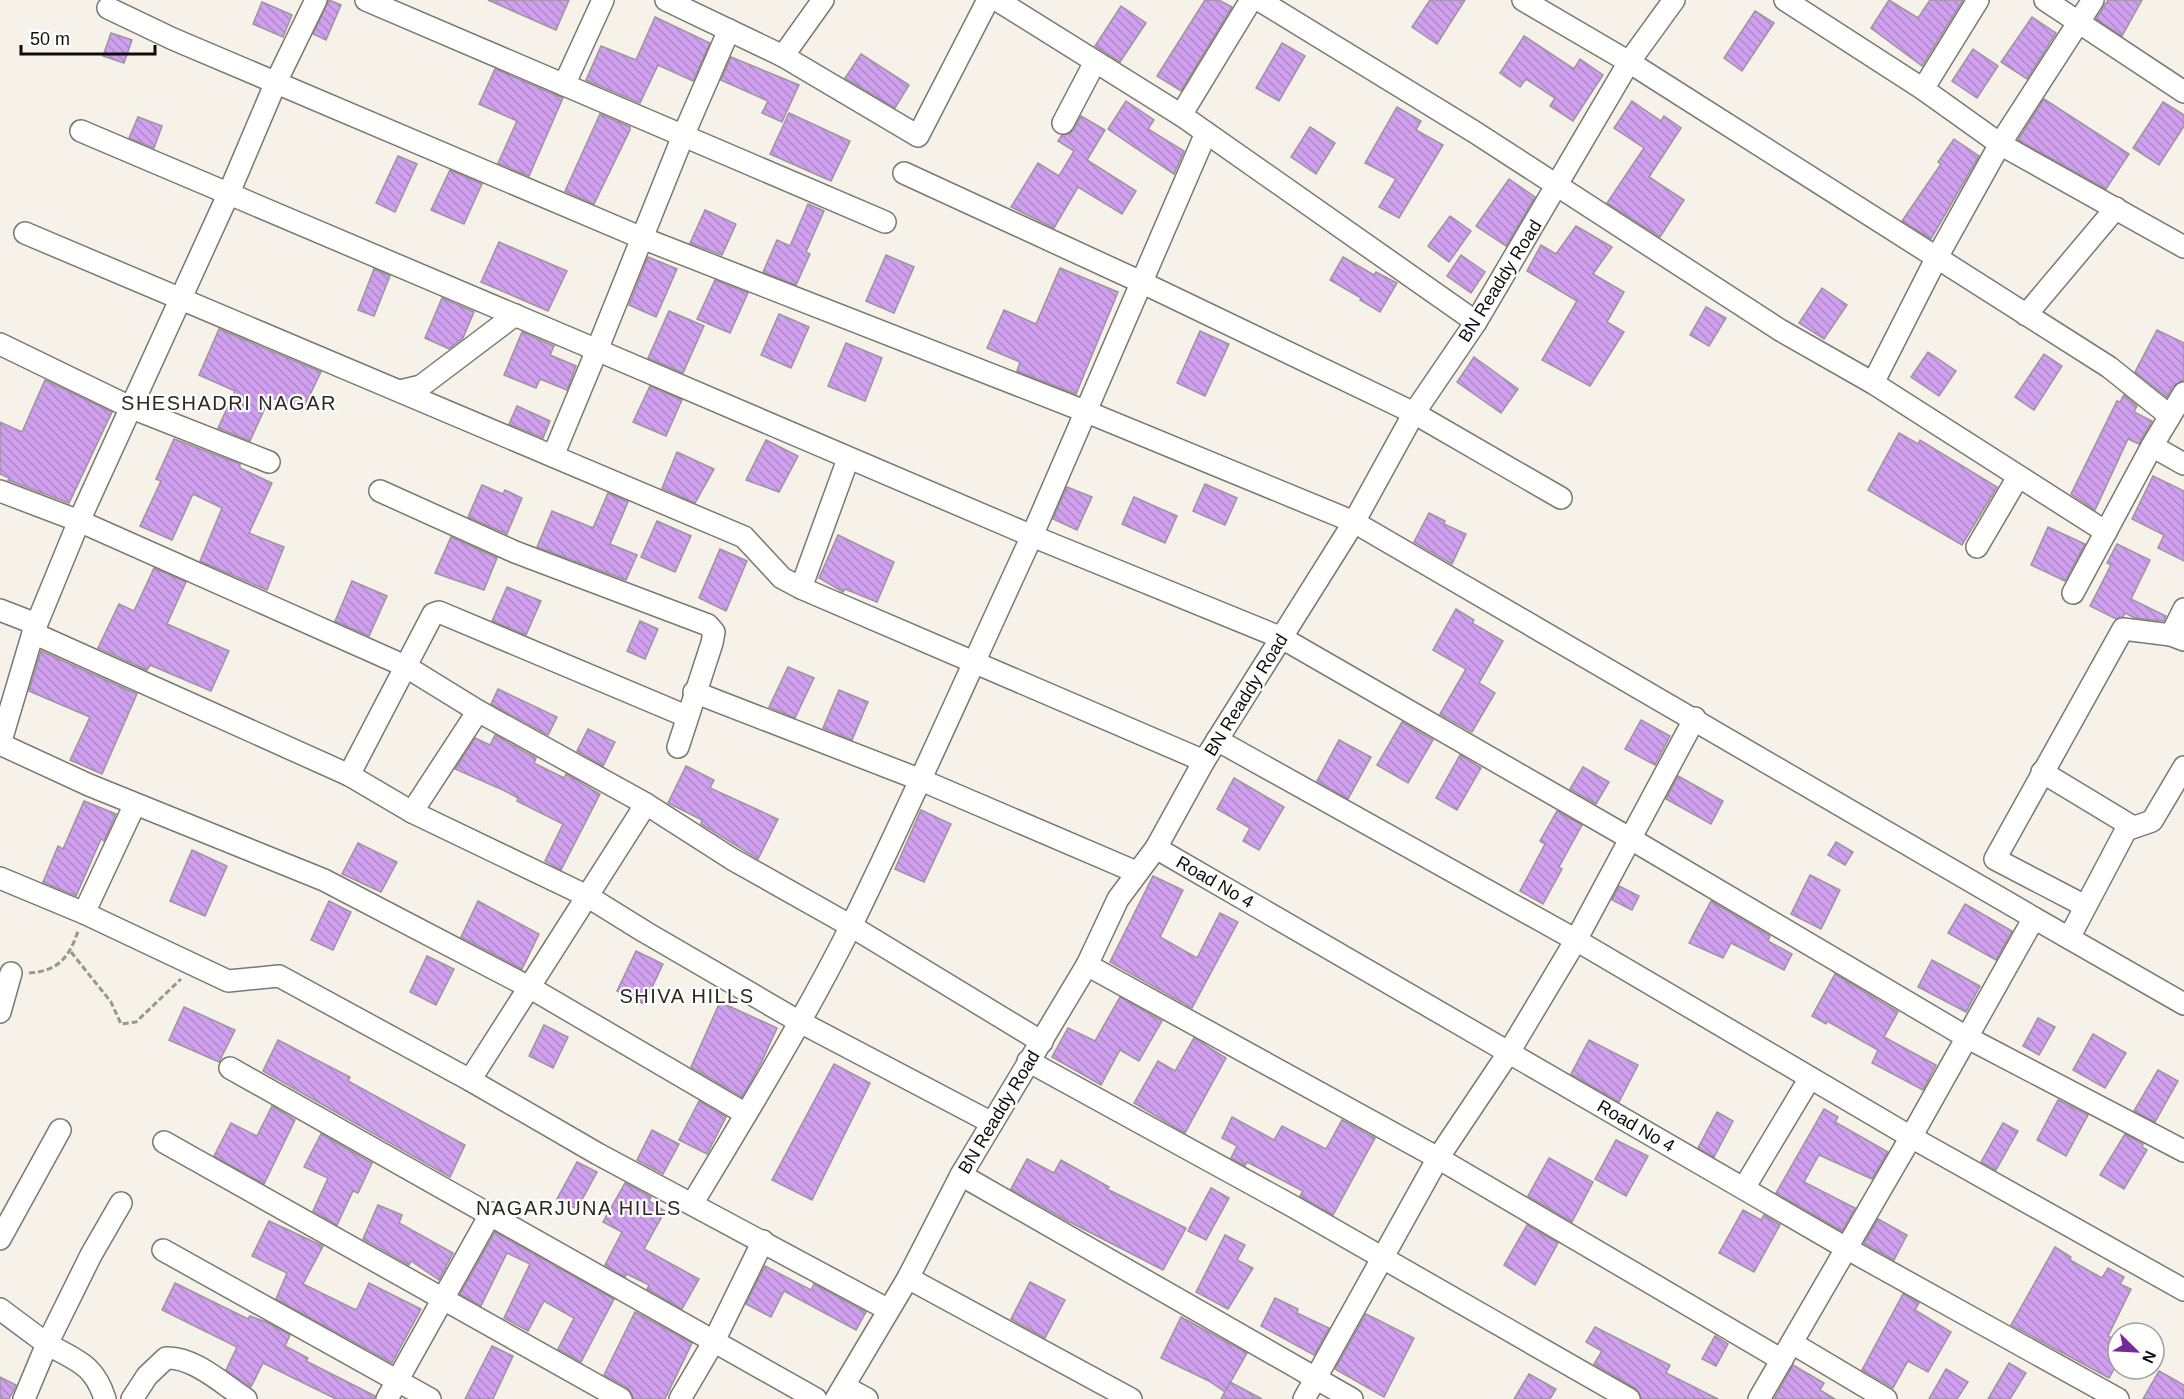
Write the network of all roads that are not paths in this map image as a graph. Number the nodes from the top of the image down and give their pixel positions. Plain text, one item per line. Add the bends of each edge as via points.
1 (316, 0) edge
2 (366, 0) edge
3 (603, 0) edge
4 (666, 0) edge
5 (823, 0) edge
6 (988, 0) edge
7 (997, 0) edge
8 (1251, 0) edge
9 (1259, 0) edge
10 (1523, 0) edge
11 (1674, 0) edge
12 (1785, 0) edge
13 (1978, 0) edge
14 (2046, 0) edge
15 (2093, 0) edge
16 (108, 8) dead end
17 (2079, 22) junction
18 (729, 30) junction
19 (783, 56) junction
20 (1095, 62) junction
21 (1629, 62) junction
22 (276, 82) junction
23 (564, 85) junction
24 (1923, 89) junction
25 (2184, 92) edge
26 (1181, 115) junction
27 (1063, 123) dead end
28 (81, 131) dead end
29 (1206, 133) junction
30 (683, 136) junction
31 (2000, 144) junction
32 (904, 173) dead end
33 (1557, 188) junction
34 (228, 195) junction
35 (2116, 208) junction
36 (885, 222) dead end
37 (25, 233) dead end
38 (642, 238) junction
39 (2184, 246) edge
40 (1935, 259) junction
41 (1143, 283) junction
42 (182, 299) junction
43 (514, 315) junction
44 (2025, 315) junction
45 (1476, 322) junction
46 (0, 344) edge
47 (597, 351) junction
48 (1873, 383) junction
49 (400, 391) junction
50 (2184, 393) edge
51 (132, 408) junction
52 (1087, 412) junction
53 (1414, 413) junction
54 (2170, 416) junction
55 (2152, 446) junction
56 (554, 456) junction
57 (848, 459) junction
58 (269, 462) dead end
59 (2184, 464) edge
60 (2018, 477) junction
61 (380, 490) dead end
62 (0, 491) edge
63 (1561, 498) dead end
64 (79, 521) junction
65 (1353, 522) junction
66 (2106, 532) junction
67 (1032, 536) junction
68 (1977, 547) dead end
69 (801, 588) junction
70 (2073, 593) dead end
71 (0, 610) edge
72 (2179, 626) edge
73 (34, 628) junction
74 (1282, 638) junction
75 (974, 661) junction
76 (405, 666) junction
77 (694, 692) junction
78 (478, 711) junction
79 (686, 717) junction
80 (1695, 718) junction
81 (1217, 740) junction
82 (0, 744) edge
83 (678, 747) dead end
84 (1204, 761) junction
85 (2184, 767) edge
86 (2042, 772) junction
87 (349, 775) junction
88 (921, 780) junction
89 (135, 804) junction
90 (646, 804) junction
91 (412, 812) junction
92 (2133, 827) junction
93 (1631, 839) junction
94 (1156, 848) junction
95 (1136, 873) junction
96 (0, 878) edge
97 (587, 896) junction
98 (2085, 906) junction
99 (84, 913) junction
100 (2034, 918) junction
101 (851, 926) junction
102 (2069, 938) junction
103 (1576, 940) junction
104 (1087, 965) junction
105 (11, 974) dead end
106 (529, 987) junction
107 (2184, 1004) edge
108 (0, 1012) edge
109 (798, 1021) junction
110 (1968, 1038) junction
111 (1042, 1042) junction
112 (1509, 1052) junction
113 (1028, 1061) junction
114 (230, 1068) dead end
115 (1810, 1078) junction
116 (470, 1080) junction
117 (746, 1114) junction
118 (992, 1123) junction
119 (60, 1130) dead end
120 (1911, 1137) junction
121 (164, 1142) dead end
122 (2184, 1151) edge
123 (1438, 1158) junction
124 (961, 1175) junction
125 (1744, 1188) junction
126 (121, 1203) dead end
127 (692, 1204) junction
128 (491, 1213) junction
129 (0, 1239) edge
130 (764, 1241) junction
131 (1846, 1248) junction
132 (163, 1250) dead end
133 (1383, 1258) junction
134 (908, 1278) junction
135 (2184, 1290) edge
136 (444, 1299) junction
137 (0, 1309) edge
138 (887, 1309) junction
139 (714, 1341) junction
140 (47, 1344) junction
141 (1787, 1352) junction
142 (1316, 1379) junction
143 (397, 1381) junction
144 (840, 1393) edge
145 (24, 1399) edge
146 (105, 1399) edge
147 (132, 1399) edge
148 (246, 1399) edge
149 (387, 1399) edge
150 (430, 1399) edge
151 (621, 1399) edge
152 (680, 1399) edge
153 (816, 1399) edge
154 (867, 1399) edge
155 (1131, 1399) edge
156 (1304, 1399) edge
157 (1352, 1399) edge
158 (1629, 1399) edge
159 (1759, 1399) edge
160 (1886, 1399) edge
161 (2118, 1399) edge

1 - 22 street
2 - 23 street
3 - 23 street
4 - 18 street
5 - 19 street
6 - 19 street via 918,136
7 - 20 street
8 - 26 street
9 - 33 street via 1473,131
10 - 21 street
11 - 21 street, BN Readdy Road
12 - 24 street
13 - 24 street
14 - 17 street
15 - 17 street
16 - 22 street
17 - 25 street
17 - 31 street
18 - 19 street
18 - 30 street
20 - 26 street
20 - 27 street
21 - 33 street, BN Readdy Road
21 - 40 street
22 - 34 street
22 - 38 street
23 - 30 street
24 - 31 street
26 - 29 street
28 - 34 street
29 - 41 street
29 - 45 street
30 - 36 street
30 - 38 street
31 - 35 street
31 - 40 street
32 - 41 street
33 - 45 street, BN Readdy Road
33 - 48 street via 1780,330
34 - 42 street
34 - 43 street
35 - 39 street
35 - 44 street
37 - 42 street
38 - 47 street
38 - 52 street
40 - 44 street
40 - 48 street
41 - 52 street
41 - 53 street
42 - 49 street
42 - 51 street
43 - 47 street
43 - 49 street via 421,386
44 - 54 street via 2109,367
45 - 53 street, BN Readdy Road
46 - 51 street
47 - 56 street
47 - 57 street
48 - 60 street
49 - 56 street
50 - 54 street
51 - 58 street
51 - 64 street
52 - 65 street
52 - 67 street
53 - 63 street
53 - 65 street, BN Readdy Road
54 - 55 street
55 - 59 street
55 - 66 street
56 - 69 street via 744,537 782,578
57 - 67 street
57 - 69 street
60 - 66 street
60 - 68 street
61 - 77 street via 515,552 708,625 714,632 712,643
62 - 64 street
64 - 73 street
64 - 76 street
65 - 74 street, BN Readdy Road
65 - 80 street
66 - 70 street
67 - 74 street
67 - 75 street
69 - 75 street
71 - 73 street
72 - 86 street via 2123,629
73 - 82 street
73 - 87 street
74 - 81 street, BN Readdy Road
74 - 93 street
75 - 84 street
75 - 88 street
76 - 78 street
76 - 79 street via 433,615 439,612
76 - 87 street
77 - 79 street
77 - 88 street
78 - 90 street
78 - 91 street
79 - 83 street
80 - 93 street
80 - 100 street
81 - 84 street, BN Readdy Road
81 - 103 street
82 - 89 street
84 - 94 street, BN Readdy Road
85 - 92 street via 2152,821
86 - 92 street
86 - 98 street via 1995,859
87 - 91 street
88 - 95 street
88 - 101 street
89 - 99 street
89 - 106 street via 324,880
90 - 97 street
90 - 101 street via 732,859
91 - 97 street
92 - 98 street via 2126,830
93 - 103 street
93 - 110 street
94 - 95 street, BN Readdy Road
94 - 112 street, Road No 4
95 - 104 street, BN Readdy Road via 1118,899
96 - 99 street
97 - 106 street
97 - 109 street
98 - 102 street
99 - 116 street via 228,981 279,976
100 - 102 street
100 - 110 street
101 - 109 street
101 - 111 street
102 - 107 street
103 - 112 street
103 - 115 street
104 - 111 street, BN Readdy Road
104 - 123 street
105 - 108 street
106 - 116 street
106 - 117 street
109 - 117 street
109 - 118 street
110 - 120 street
110 - 122 street
111 - 113 street, BN Readdy Road
112 - 123 street
112 - 125 street, Road No 4
113 - 118 street, BN Readdy Road
113 - 133 street
114 - 128 street
115 - 120 street
115 - 125 street
116 - 127 street
117 - 127 street
118 - 124 street, BN Readdy Road
119 - 129 street
120 - 131 street
120 - 135 street
121 - 136 street
123 - 133 street
123 - 141 street
124 - 134 street, BN Readdy Road
124 - 142 street
125 - 131 street, Road No 4
126 - 140 street
127 - 130 street
128 - 136 street
128 - 139 street
130 - 138 street
130 - 139 street
131 - 141 street
131 - 161 street, Road No 4
132 - 143 street
133 - 142 street
133 - 158 street
134 - 138 street, BN Readdy Road
134 - 155 street
136 - 143 street
136 - 151 street
137 - 140 street
138 - 144 street, BN Readdy Road
139 - 152 street
139 - 153 street
140 - 145 street
140 - 146 street via 90,1369 99,1380
141 - 159 street
141 - 160 street
142 - 156 street
142 - 157 street
143 - 149 street
143 - 150 street
144 - 154 street
147 - 148 street via 147,1376 166,1358 175,1357

